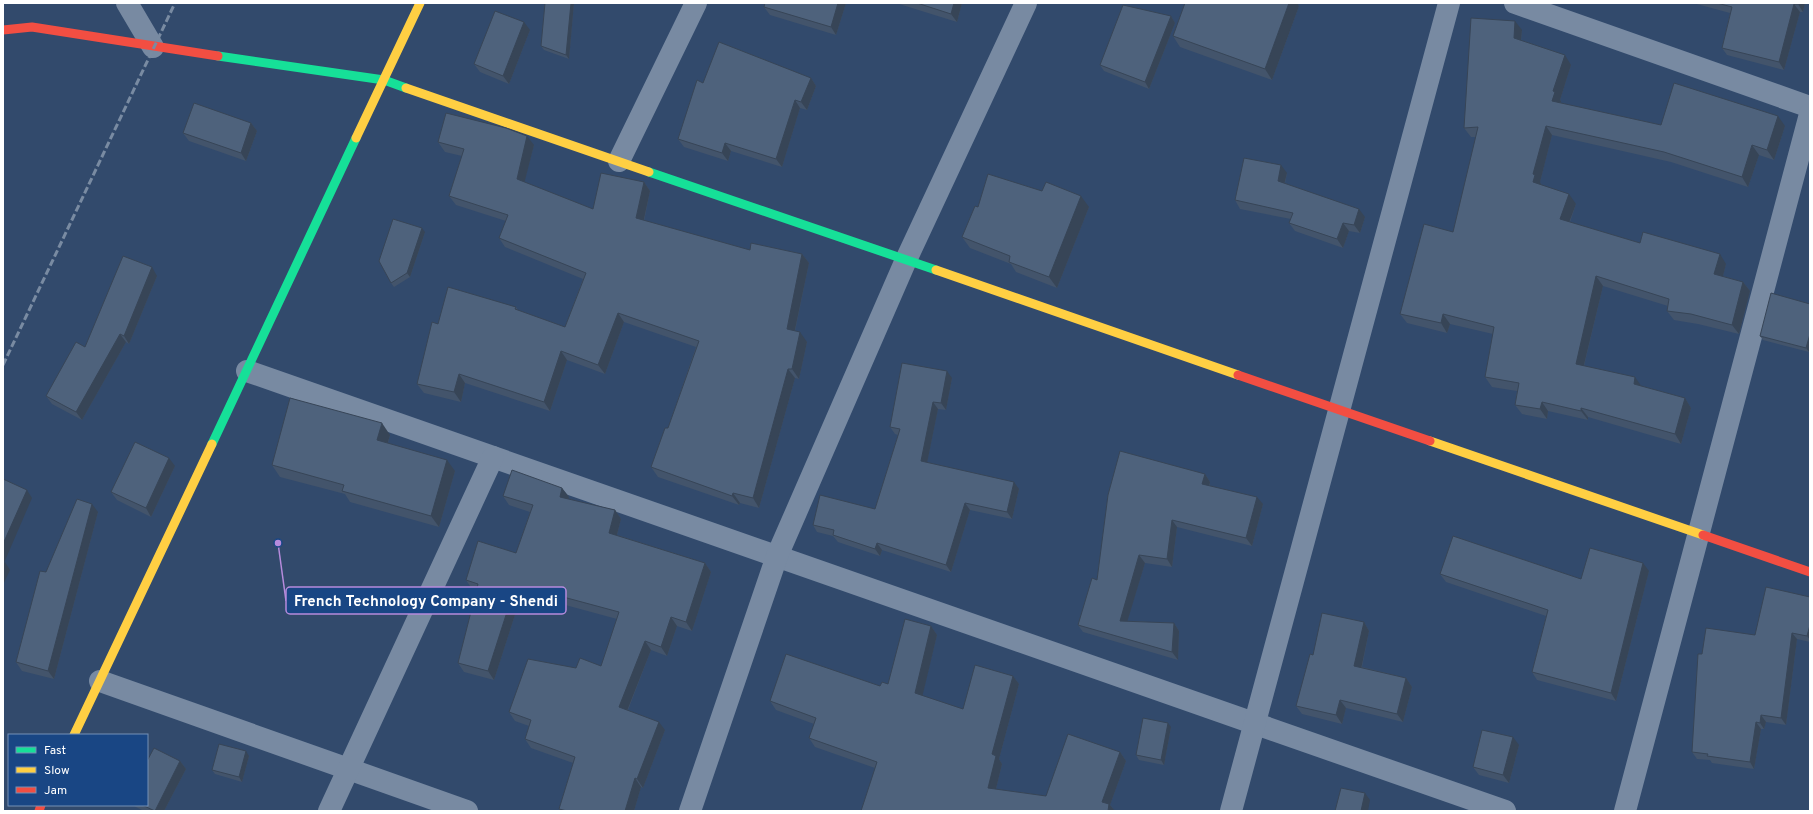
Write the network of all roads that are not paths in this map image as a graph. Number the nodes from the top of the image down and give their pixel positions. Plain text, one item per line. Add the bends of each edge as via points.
1 (127, 3) edge
2 (420, 3) edge
3 (696, 3) edge
4 (1026, 3) edge
5 (1449, 3) edge
6 (1516, 3) edge
7 (3, 30) edge
8 (153, 47) junction
9 (384, 80) junction
10 (1810, 107) edge
11 (1810, 114) edge
12 (619, 161) junction
13 (906, 260) junction
14 (247, 371) junction
15 (1339, 410) junction
16 (493, 457) junction
17 (1699, 534) junction
18 (777, 556) junction
19 (1810, 572) edge
20 (100, 681) junction
21 (1254, 724) junction
22 (74, 734) edge
23 (349, 769) junction
24 (329, 811) edge
25 (466, 811) edge
26 (690, 811) edge
27 (1231, 811) edge
28 (1505, 811) edge
29 (1625, 811) edge

1 - 8 street
2 - 9 street
3 - 12 street
4 - 13 street
5 - 15 street
6 - 10 street
7 - 8 street via 32,27
8 - 9 street
9 - 12 street
9 - 14 street
11 - 17 street
12 - 13 street
13 - 15 street
13 - 18 street
14 - 16 street
14 - 20 street
15 - 17 street
15 - 21 street
16 - 18 street
16 - 23 street
17 - 19 street
17 - 29 street
18 - 21 street
18 - 26 street
20 - 22 street
20 - 23 street
21 - 27 street
21 - 28 street
23 - 24 street
23 - 25 street

